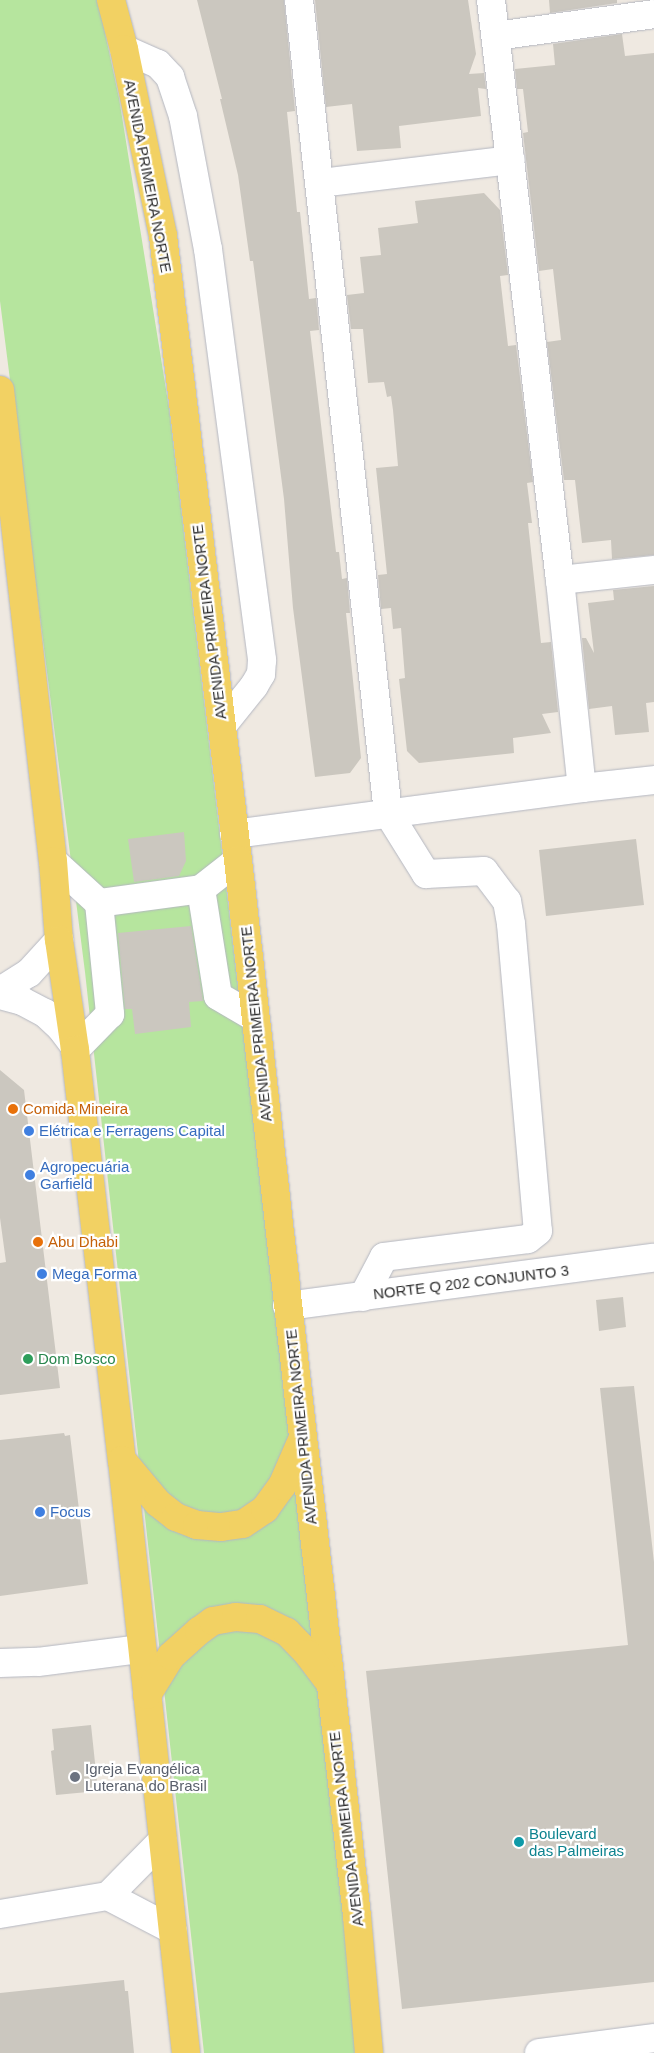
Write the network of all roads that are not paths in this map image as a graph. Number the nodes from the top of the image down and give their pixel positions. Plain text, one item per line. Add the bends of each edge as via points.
1 (111, 0) edge
2 (299, 0) edge
3 (491, 0) edge
4 (654, 14) edge
5 (496, 36) junction
6 (124, 49) junction
7 (511, 160) junction
8 (321, 183) junction
9 (0, 390) edge
10 (654, 570) edge
11 (560, 580) junction
12 (222, 726) junction
13 (654, 780) edge
14 (582, 788) junction
15 (388, 813) junction
16 (236, 847) junction
17 (53, 861) junction
18 (201, 889) junction
19 (99, 902) junction
20 (59, 940) junction
21 (0, 991) edge
22 (0, 995) edge
23 (254, 1017) junction
24 (74, 1047) junction
25 (654, 1258) edge
26 (362, 1296) junction
27 (287, 1306) junction
28 (302, 1439) junction
29 (122, 1460) junction
30 (141, 1648) junction
31 (0, 1664) edge
32 (329, 1682) junction
33 (147, 1695) junction
34 (163, 1840) junction
35 (108, 1896) junction
36 (0, 1914) edge
37 (173, 1930) junction
38 (654, 2038) edge
39 (186, 2053) edge
40 (370, 2053) edge
41 (539, 2053) edge

1 - 6 main road, AVENIDA PRIMEIRA NORTE
2 - 8 street
3 - 5 street
4 - 5 street
5 - 7 street
6 - 12 main road, AVENIDA PRIMEIRA NORTE via 163,236
6 - 12 street via 158,64 170,77 183,116 208,249 262,660 261,674 254,686
7 - 8 street
7 - 11 street
8 - 15 street
9 - 17 main road
10 - 11 street
11 - 14 street
12 - 16 main road, AVENIDA PRIMEIRA NORTE
13 - 14 street
14 - 15 street
15 - 16 street
15 - 26 street via 426,874 484,871 507,901 538,1231 528,1239 384,1257
16 - 18 street
16 - 23 main road, AVENIDA PRIMEIRA NORTE
17 - 19 street
17 - 20 main road
18 - 19 street
18 - 23 street via 218,996
19 - 24 street via 110,1014
20 - 21 street via 29,973
20 - 24 main road
22 - 24 street via 22,1001 45,1013
23 - 27 main road, AVENIDA PRIMEIRA NORTE
24 - 29 main road
25 - 26 street, NORTE Q 202 CONJUNTO 3
26 - 27 street, NORTE Q 202 CONJUNTO 3
27 - 28 main road, AVENIDA PRIMEIRA NORTE
28 - 29 main road via 282,1486 265,1509 243,1524 221,1527 197,1525 176,1517 158,1503
28 - 32 main road, AVENIDA PRIMEIRA NORTE
29 - 30 main road
30 - 31 street
30 - 33 main road
32 - 33 main road via 287,1632 260,1619 236,1617 213,1621 199,1631 171,1656
32 - 40 main road, AVENIDA PRIMEIRA NORTE
33 - 34 main road
34 - 35 street
34 - 37 main road
35 - 36 street
35 - 37 street
37 - 39 main road
38 - 41 street

